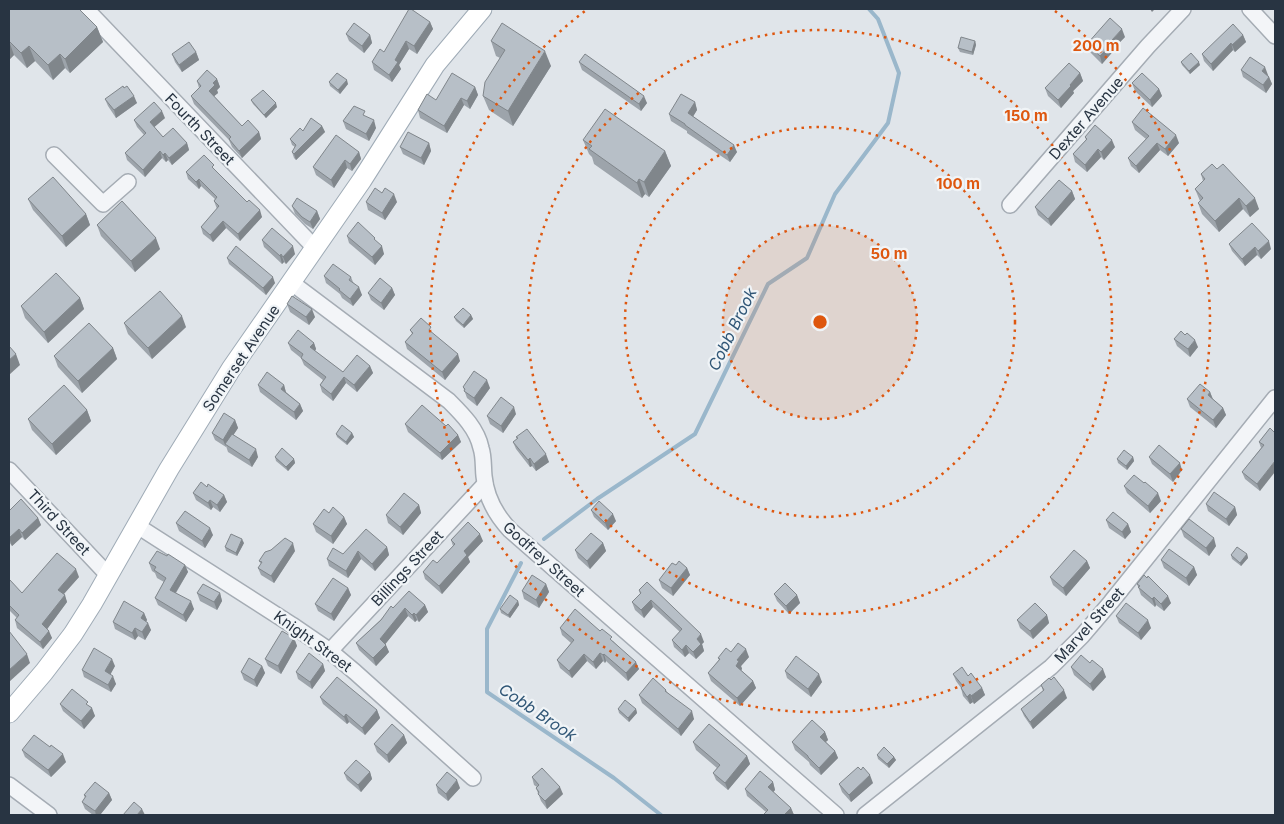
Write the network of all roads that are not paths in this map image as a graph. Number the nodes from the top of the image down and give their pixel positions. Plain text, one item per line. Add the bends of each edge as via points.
1 (86, 9) edge
2 (482, 9) edge
3 (1183, 9) edge
4 (1250, 9) edge
5 (1275, 36) edge
6 (54, 155) dead end
7 (128, 182) dead end
8 (1010, 205) dead end
9 (315, 248) junction
10 (292, 284) junction
11 (1275, 398) edge
12 (9, 470) edge
13 (485, 484) junction
14 (136, 525) junction
15 (108, 575) junction
16 (330, 651) junction
17 (9, 713) edge
18 (473, 778) dead end
19 (9, 785) edge
20 (48, 815) edge
21 (836, 815) edge
22 (865, 815) edge

1 - 9 street, Fourth Street
2 - 9 main road, Somerset Avenue via 435,64 367,173
3 - 8 street, Dexter Avenue
4 - 5 street
6 - 7 street via 103,204
9 - 10 main road, Somerset Avenue
10 - 13 street, Godfrey Street via 464,415 481,448
10 - 14 main road, Somerset Avenue via 231,369
11 - 22 street, Marvel Street via 1071,647 1051,667
12 - 15 street, Third Street
13 - 16 street, Billings Street
13 - 21 street, Godfrey Street via 496,513 510,530
14 - 15 main road, Somerset Avenue
14 - 16 street, Knight Street
15 - 17 main road, Somerset Avenue via 69,640
16 - 18 street, Knight Street
19 - 20 street

